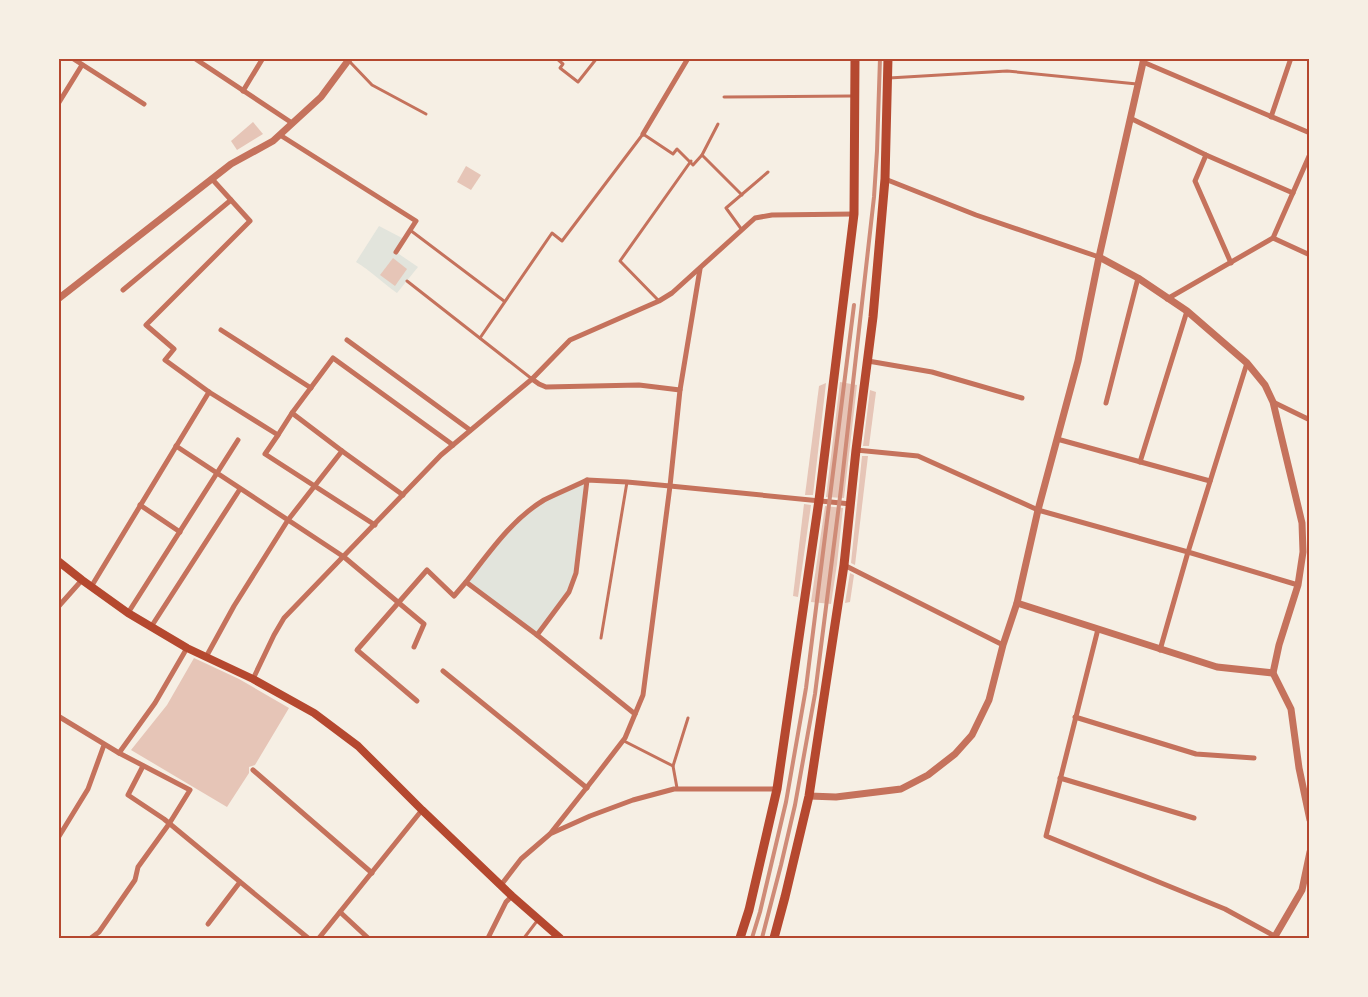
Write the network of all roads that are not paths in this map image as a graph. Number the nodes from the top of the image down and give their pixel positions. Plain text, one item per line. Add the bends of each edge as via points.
1 (72, 58) edge
2 (194, 58) edge
3 (263, 58) edge
4 (556, 58) edge
5 (597, 58) edge
6 (684, 58) edge
7 (855, 58) edge
8 (888, 58) edge
9 (1291, 58) edge
10 (349, 60) edge
11 (1144, 60) edge
12 (82, 65) junction
13 (887, 78) junction
14 (1139, 84) junction
15 (243, 91) junction
16 (854, 96) junction
17 (724, 97) dead end
18 (58, 104) edge
19 (144, 104) dead end
20 (426, 114) dead end
21 (1271, 117) junction
22 (1130, 118) junction
23 (292, 123) junction
24 (718, 124) dead end
25 (1310, 133) edge
26 (643, 134) junction
27 (280, 135) junction
28 (1310, 154) edge
29 (702, 155) junction
30 (1206, 155) junction
31 (691, 161) junction
32 (768, 172) dead end
33 (212, 179) junction
34 (885, 179) junction
35 (1293, 192) junction
36 (742, 195) junction
37 (231, 200) junction
38 (854, 214) junction
39 (410, 230) junction
40 (742, 230) junction
41 (1273, 238) junction
42 (396, 252) dead end
43 (1310, 255) edge
44 (1099, 257) junction
45 (1231, 263) junction
46 (699, 269) junction
47 (1138, 278) junction
48 (406, 281) dead end
49 (123, 290) dead end
50 (58, 299) edge
51 (1167, 299) junction
52 (659, 301) junction
53 (505, 302) junction
54 (1187, 311) junction
55 (221, 330) dead end
56 (480, 338) junction
57 (347, 340) dead end
58 (868, 361) junction
59 (1247, 363) junction
60 (532, 379) junction
61 (311, 388) junction
62 (680, 390) junction
63 (209, 392) junction
64 (1022, 398) dead end
65 (1273, 402) junction
66 (1106, 403) dead end
67 (292, 414) junction
68 (1310, 420) edge
69 (470, 430) junction
70 (278, 435) junction
71 (1058, 439) junction
72 (238, 440) dead end
73 (453, 446) junction
74 (176, 447) junction
75 (856, 450) junction
76 (342, 451) junction
77 (1140, 462) junction
78 (217, 473) junction
79 (587, 480) junction
80 (1210, 481) junction
81 (627, 482) junction
82 (315, 486) junction
83 (670, 486) junction
84 (240, 489) junction
85 (403, 495) junction
86 (819, 501) junction
87 (851, 504) junction
88 (140, 505) junction
89 (1038, 510) junction
90 (288, 520) junction
91 (375, 525) junction
92 (180, 532) junction
93 (1188, 552) junction
94 (344, 557) junction
95 (58, 561) edge
96 (844, 565) junction
97 (82, 580) junction
98 (466, 582) junction
99 (1298, 585) junction
100 (91, 587) junction
101 (398, 603) junction
102 (1017, 603) junction
103 (58, 607) edge
104 (128, 613) junction
105 (151, 627) junction
106 (1098, 629) junction
107 (537, 635) junction
108 (601, 638) dead end
109 (1003, 645) junction
110 (414, 647) dead end
111 (187, 648) junction
112 (1160, 650) junction
113 (206, 657) junction
114 (443, 672) dead end
115 (1272, 673) junction
116 (253, 679) junction
117 (417, 701) dead end
118 (635, 714) junction
119 (58, 716) edge
120 (1075, 717) junction
121 (688, 718) dead end
122 (622, 741) junction
123 (104, 745) junction
124 (118, 753) junction
125 (1254, 758) dead end
126 (143, 766) junction
127 (673, 766) junction
128 (253, 770) dead end
129 (1060, 778) junction
130 (586, 788) junction
131 (677, 789) junction
132 (777, 789) junction
133 (809, 796) junction
134 (422, 810) junction
135 (1194, 818) dead end
136 (1310, 820) edge
137 (169, 824) junction
138 (550, 834) junction
139 (58, 838) edge
140 (1310, 852) edge
141 (372, 873) junction
142 (240, 882) junction
143 (501, 885) junction
144 (512, 896) junction
145 (340, 912) junction
146 (539, 918) junction
147 (208, 924) dead end
148 (303, 937) edge
149 (1276, 938) edge
150 (91, 939) edge
151 (319, 939) edge
152 (368, 939) edge
153 (488, 939) edge
154 (524, 939) edge
155 (560, 939) edge
156 (740, 939) edge
157 (774, 939) edge

1 - 12 street
2 - 15 street
3 - 15 street
4 - 5 lane via 563,64 560,68 578,82
6 - 26 street via 687,60
7 - 16 main road
8 - 13 main road
9 - 21 street
10 - 20 lane via 372,85
10 - 23 street via 321,97
11 - 14 street
11 - 21 street
12 - 18 street
12 - 19 street
13 - 14 lane via 1007,71
13 - 34 main road
14 - 22 street
15 - 23 street
16 - 17 lane
16 - 38 main road
21 - 25 street
22 - 30 street
22 - 44 street
23 - 27 street
24 - 29 lane
26 - 31 lane via 673,154 677,149
26 - 53 lane via 562,241 552,233
27 - 33 street
27 - 39 street via 416,221
28 - 35 street
29 - 31 lane via 693,165
29 - 36 lane
30 - 35 street
30 - 45 street via 1195,181
31 - 52 lane via 620,261
32 - 36 lane
33 - 37 street
33 - 50 street
34 - 44 street
34 - 58 main road
35 - 41 street
36 - 40 lane via 726,208
37 - 49 street
37 - 63 street via 249,221 146,325 174,349 165,360
38 - 40 street via 772,214 755,218
38 - 86 main road
39 - 42 street
39 - 53 lane
40 - 46 street
41 - 43 street
41 - 45 street
44 - 47 street
44 - 71 street
45 - 51 street
46 - 52 street
46 - 62 street
47 - 51 street
47 - 66 street
48 - 56 lane
51 - 54 street
52 - 60 street via 570,339
53 - 56 lane
54 - 59 street
54 - 77 street
55 - 61 street
56 - 60 lane
57 - 69 street
58 - 64 street via 932,372
58 - 75 main road
59 - 65 street
59 - 80 street
60 - 62 street via 546,387 639,385
60 - 69 street
61 - 67 street
61 - 73 street via 333,358
62 - 83 street
63 - 70 street
63 - 74 street
65 - 68 street
65 - 99 street via 1302,523
67 - 70 street
67 - 76 street
69 - 73 street
70 - 82 street via 265,454
71 - 77 street
71 - 89 street
72 - 78 street
73 - 85 street
74 - 78 street
74 - 88 street
75 - 87 main road
75 - 89 street via 918,456
76 - 82 street
76 - 85 street
77 - 80 street
78 - 84 street
78 - 92 street
79 - 81 street
79 - 98 street via 526,514 503,535
79 - 107 street via 576,573 569,592
80 - 93 street
81 - 83 street
81 - 108 lane
82 - 90 street
82 - 91 street
83 - 86 street
83 - 118 street via 643,695
84 - 90 street
84 - 105 street
85 - 91 street
86 - 87 street
86 - 132 main road
87 - 96 main road
88 - 92 street
88 - 100 street
89 - 93 street
89 - 102 street
90 - 94 street
90 - 113 street
91 - 94 street
92 - 104 street
93 - 99 street
93 - 112 street
94 - 101 street
94 - 116 street via 284,618
95 - 97 main road
96 - 109 street
96 - 133 main road
97 - 100 main road
97 - 103 street
98 - 101 street via 454,596 427,570
98 - 107 street
99 - 115 street
100 - 104 main road
101 - 110 street via 424,624
101 - 117 street via 357,650
102 - 106 street
102 - 109 street
104 - 105 main road
105 - 111 main road
106 - 112 street
106 - 120 street
107 - 118 street
109 - 133 street via 989,700 972,735 955,754 901,789 836,797
111 - 113 main road
111 - 124 street via 155,703
112 - 115 street via 1217,667
113 - 116 main road
114 - 130 street
115 - 136 street via 1291,709
116 - 134 main road via 314,713 358,746
118 - 122 street
119 - 123 street
120 - 125 street via 1196,754
120 - 129 street
121 - 127 lane
122 - 127 lane
122 - 130 street
123 - 124 street
123 - 139 street via 88,789
124 - 126 street
126 - 137 street via 128,795
126 - 137 street via 190,790
127 - 131 lane
128 - 141 street
129 - 135 street
129 - 149 street via 1046,836 1225,909
130 - 138 street
131 - 132 street
131 - 138 street via 633,800
132 - 156 main road
133 - 157 main road
134 - 141 street
134 - 143 main road
137 - 142 street
137 - 150 street via 138,867 135,880
138 - 143 street via 521,859
140 - 149 street via 1302,890
141 - 145 street
142 - 147 street
142 - 148 street
143 - 144 main road
144 - 146 main road
144 - 153 street
145 - 151 street
145 - 152 street
146 - 154 lane
146 - 155 main road

